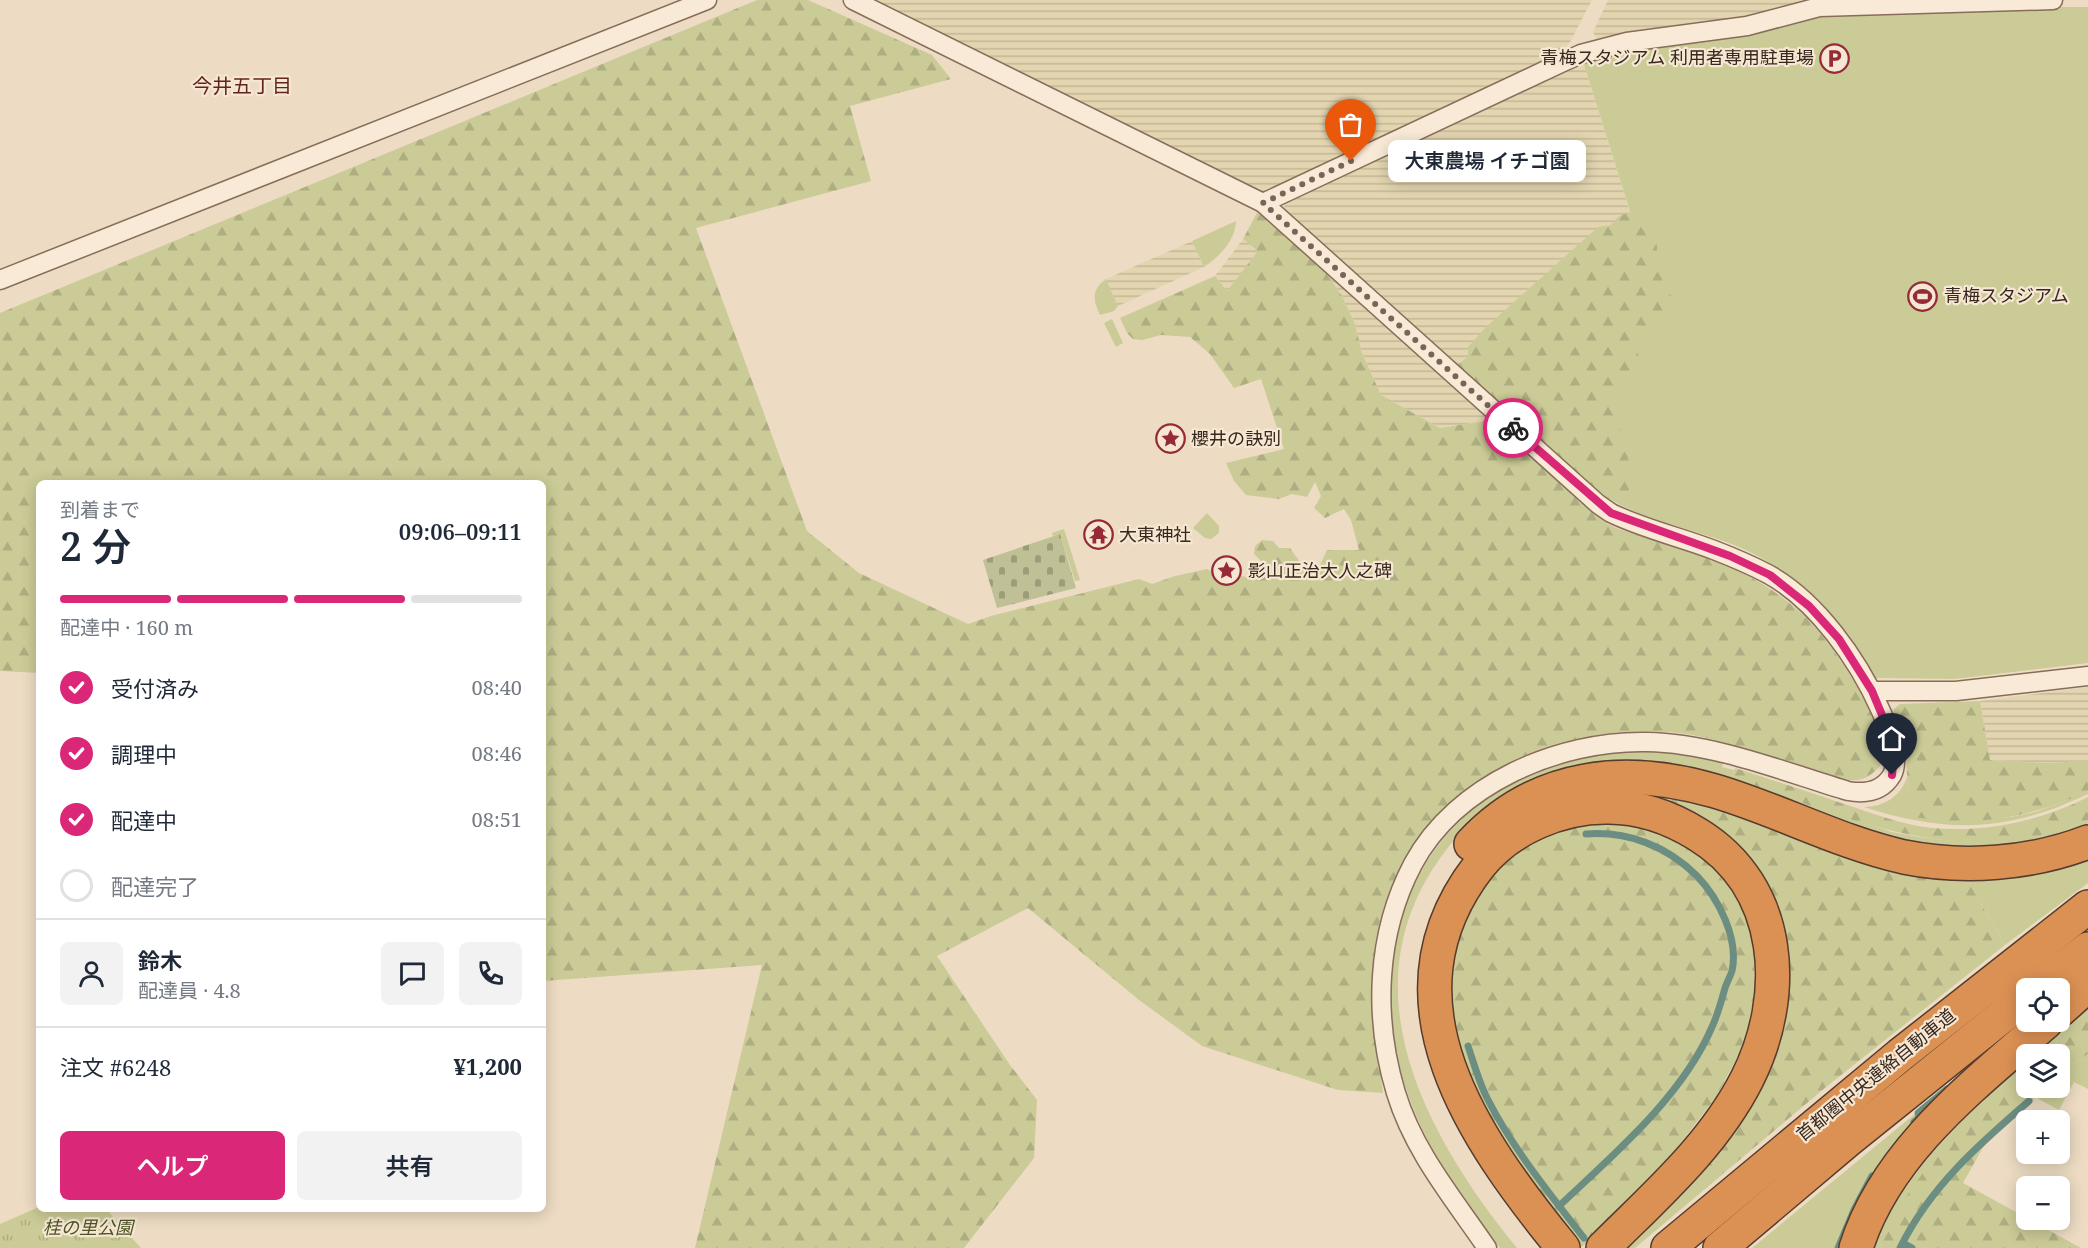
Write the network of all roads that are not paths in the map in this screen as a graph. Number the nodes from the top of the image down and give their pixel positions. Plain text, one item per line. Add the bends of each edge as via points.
1 (707, 0) edge
2 (853, 0) edge
3 (2054, 0) edge
4 (1263, 203) junction
5 (0, 280) edge
6 (2088, 676) edge
7 (1872, 691) junction
8 (2088, 842) edge
9 (2088, 907) edge
10 (2088, 949) edge
11 (2050, 978) edge
12 (2088, 985) edge
13 (2070, 1001) edge
14 (2016, 1005) edge
15 (2035, 1032) edge
16 (1487, 1248) edge
17 (1537, 1248) edge
18 (1563, 1248) edge
19 (1603, 1248) edge
20 (1668, 1248) edge
21 (1720, 1248) edge
22 (1856, 1248) edge

1 - 5 street
2 - 4 street
3 - 4 street via 1819,7 1747,26 1627,42 1572,58
4 - 7 street via 1598,504 1611,513 1730,556 1789,589 1833,633
6 - 7 street via 1956,691
7 - 16 street via 1888,726 1894,756 1892,775 1876,790 1848,791 1699,747 1647,742 1598,744 1548,757 1492,784 1458,810 1420,853 1398,898 1383,961 1381,1003 1389,1065 1401,1108 1421,1152
8 - 17 highway via 2017,860 1930,861 1845,840 1714,791 1633,777 1593,779 1556,788 1493,822 1456,862 1429,910 1415,971 1416,1018 1430,1075 1456,1135
9 - 20 highway, 首都圏中央連絡自動車道 via 1900,1055
10 - 11 highway
12 - 13 highway
14 - 21 highway, 首都圏中央連絡自動車道
15 - 22 highway via 1955,1104 1909,1154 1879,1197
18 - 19 highway via 1489,1149 1461,1096 1439,1032 1436,968 1450,912 1483,861 1514,835 1550,817 1609,807 1649,812 1668,819 1704,838 1726,857 1745,880 1764,917 1774,978 1761,1048 1729,1110 1685,1166

